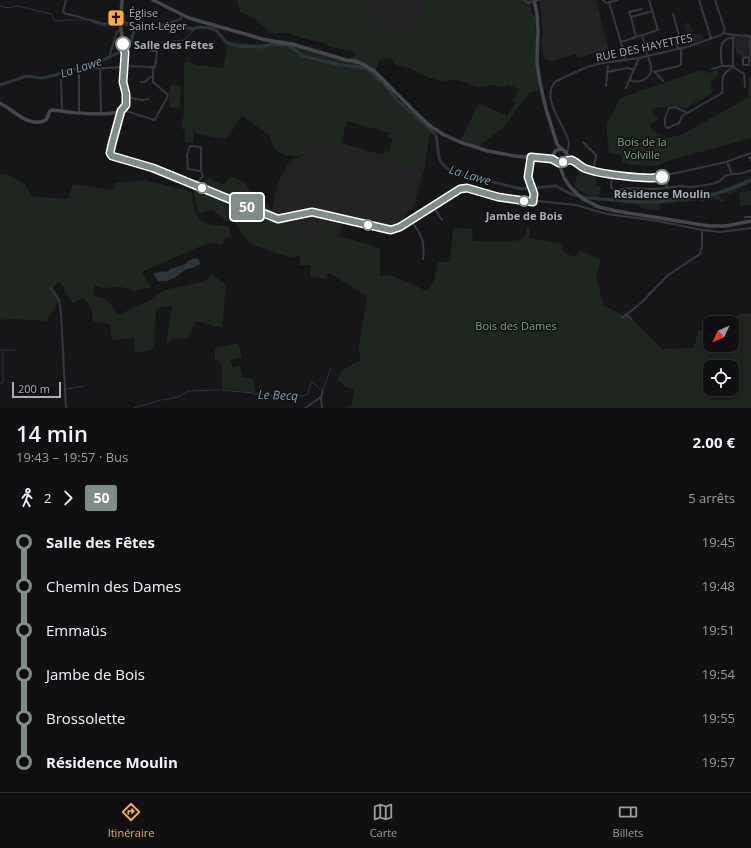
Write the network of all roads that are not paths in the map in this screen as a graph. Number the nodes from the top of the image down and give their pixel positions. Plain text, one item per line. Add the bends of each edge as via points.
1 (66, 0) edge
2 (122, 0) edge
3 (153, 0) edge
4 (524, 0) edge
5 (538, 0) edge
6 (603, 0) edge
7 (616, 0) edge
8 (650, 0) edge
9 (699, 0) edge
10 (715, 0) edge
11 (532, 1) edge
12 (609, 2) junction
13 (642, 9) dead end
14 (652, 11) junction
15 (183, 14) junction
16 (673, 14) dead end
17 (631, 17) junction
18 (121, 25) junction
19 (723, 33) junction
20 (642, 35) junction
21 (636, 37) junction
22 (733, 37) junction
23 (711, 38) junction
24 (621, 42) junction
25 (679, 48) junction
26 (150, 51) dead end
27 (110, 54) dead end
28 (648, 56) junction
29 (750, 57) edge
30 (639, 58) junction
31 (626, 60) junction
32 (123, 66) junction
33 (608, 66) dead end
34 (722, 66) junction
35 (733, 67) junction
36 (100, 68) junction
37 (153, 68) junction
38 (712, 69) dead end
39 (634, 70) junction
40 (653, 71) junction
41 (607, 72) junction
42 (153, 77) junction
43 (61, 80) dead end
44 (630, 80) junction
45 (663, 81) dead end
46 (141, 82) dead end
47 (606, 86) dead end
48 (745, 87) dead end
49 (626, 88) dead end
50 (126, 96) junction
51 (149, 98) dead end
52 (0, 103) edge
53 (122, 110) junction
54 (62, 111) junction
55 (79, 113) junction
56 (101, 113) junction
57 (687, 113) junction
58 (553, 134) junction
59 (582, 142) dead end
60 (568, 146) junction
61 (562, 149) junction
62 (554, 152) junction
63 (751, 153) edge
64 (567, 154) junction
65 (531, 157) junction
66 (545, 158) junction
67 (556, 161) junction
68 (564, 161) junction
69 (727, 162) junction
70 (577, 163) junction
71 (751, 170) edge
72 (201, 171) junction
73 (593, 171) junction
74 (612, 174) junction
75 (732, 174) junction
76 (563, 175) junction
77 (666, 176) junction
78 (190, 183) junction
79 (666, 188) junction
80 (533, 202) junction
81 (433, 206) junction
82 (745, 217) dead end
83 (751, 217) edge
84 (411, 220) junction
85 (442, 220) dead end
86 (751, 221) edge
87 (751, 228) edge
88 (702, 230) junction
89 (423, 259) dead end
90 (51, 288) dead end
91 (626, 314) junction
92 (622, 318) dead end
93 (632, 320) dead end
94 (323, 390) dead end
95 (321, 397) junction
96 (66, 408) edge
97 (305, 408) edge
98 (322, 408) edge

1 - 18 street via 64,13 104,24
2 - 18 street
3 - 15 street
4 - 11 street via 528,3
5 - 11 street, bridge
6 - 12 street
7 - 12 street
8 - 14 street
9 - 23 street
10 - 19 street via 724,26
11 - 58 street via 537,14 538,73
12 - 24 street
13 - 17 street via 629,12
14 - 17 street
14 - 20 street via 658,29
15 - 18 street via 181,19 157,27
15 - 65 street via 189,18 266,40 355,61 374,71 429,125 444,135 488,151
16 - 25 street via 678,35 675,38
17 - 21 street
18 - 27 street
18 - 32 street via 125,50
19 - 22 street
19 - 23 street, RUE DES HAYETTES
20 - 21 street
20 - 28 street
21 - 24 street
22 - 29 street via 750,36
22 - 34 street via 723,42 720,51
22 - 35 street
23 - 25 street, RUE DES HAYETTES
24 - 31 street
25 - 28 street, RUE DES HAYETTES
25 - 40 street via 679,66
26 - 37 street via 156,51 156,63
28 - 30 street, RUE DES HAYETTES
28 - 40 street
29 - 29 street via 749,65 743,65 743,58
30 - 31 street, RUE DES HAYETTES
30 - 39 street
31 - 60 street, RUE DES HAYETTES via 587,67 556,81 553,85 551,98 554,111
32 - 36 street
32 - 37 street
32 - 50 street
33 - 41 street
34 - 35 street
34 - 38 street
35 - 48 street via 744,74
35 - 57 street via 722,76 722,93
36 - 55 street via 79,73
36 - 56 street
37 - 42 street
39 - 41 street via 628,68
39 - 44 street
40 - 44 street via 643,81
40 - 45 street
41 - 47 street
42 - 46 street
42 - 53 street via 153,82 168,96 155,119
43 - 54 street
44 - 49 street
50 - 51 street via 142,100
50 - 53 street
52 - 54 street via 17,116 35,122 46,120 50,110
53 - 56 street
53 - 78 street via 110,153 112,156 153,168
54 - 55 street
55 - 56 street
57 - 57 street via 681,117 679,123 668,128 665,126 664,118 669,108 675,107
58 - 61 street
58 - 62 street
59 - 73 street via 596,155
60 - 61 street
60 - 64 street, RUE DES HAYETTES
61 - 62 street
61 - 64 street
62 - 66 street
62 - 67 street
63 - 69 street
64 - 68 street
64 - 70 street
65 - 66 street
65 - 80 street via 528,177 534,194
66 - 67 street
67 - 68 street
67 - 76 street
68 - 70 street via 571,160
68 - 76 street
69 - 75 street
69 - 77 street
70 - 73 street
71 - 75 street
72 - 72 street via 188,169 187,156 190,146 201,147
72 - 78 street via 201,179
73 - 74 street
74 - 77 street via 648,178
74 - 79 street via 610,186 613,189
75 - 79 street via 712,184
76 - 86 street via 575,192 587,201 608,209 709,226 726,226
77 - 79 street
78 - 84 street via 278,219 312,212 391,230
80 - 81 street via 498,197 467,188 460,189
80 - 88 street via 576,205 607,214
81 - 84 street
81 - 85 street
82 - 83 street
84 - 89 street via 423,240
87 - 88 street via 720,232
88 - 91 street via 700,254 668,275 641,303
90 - 96 street via 58,300 61,313
91 - 92 street
91 - 93 street
94 - 95 street
95 - 97 street
95 - 98 street

